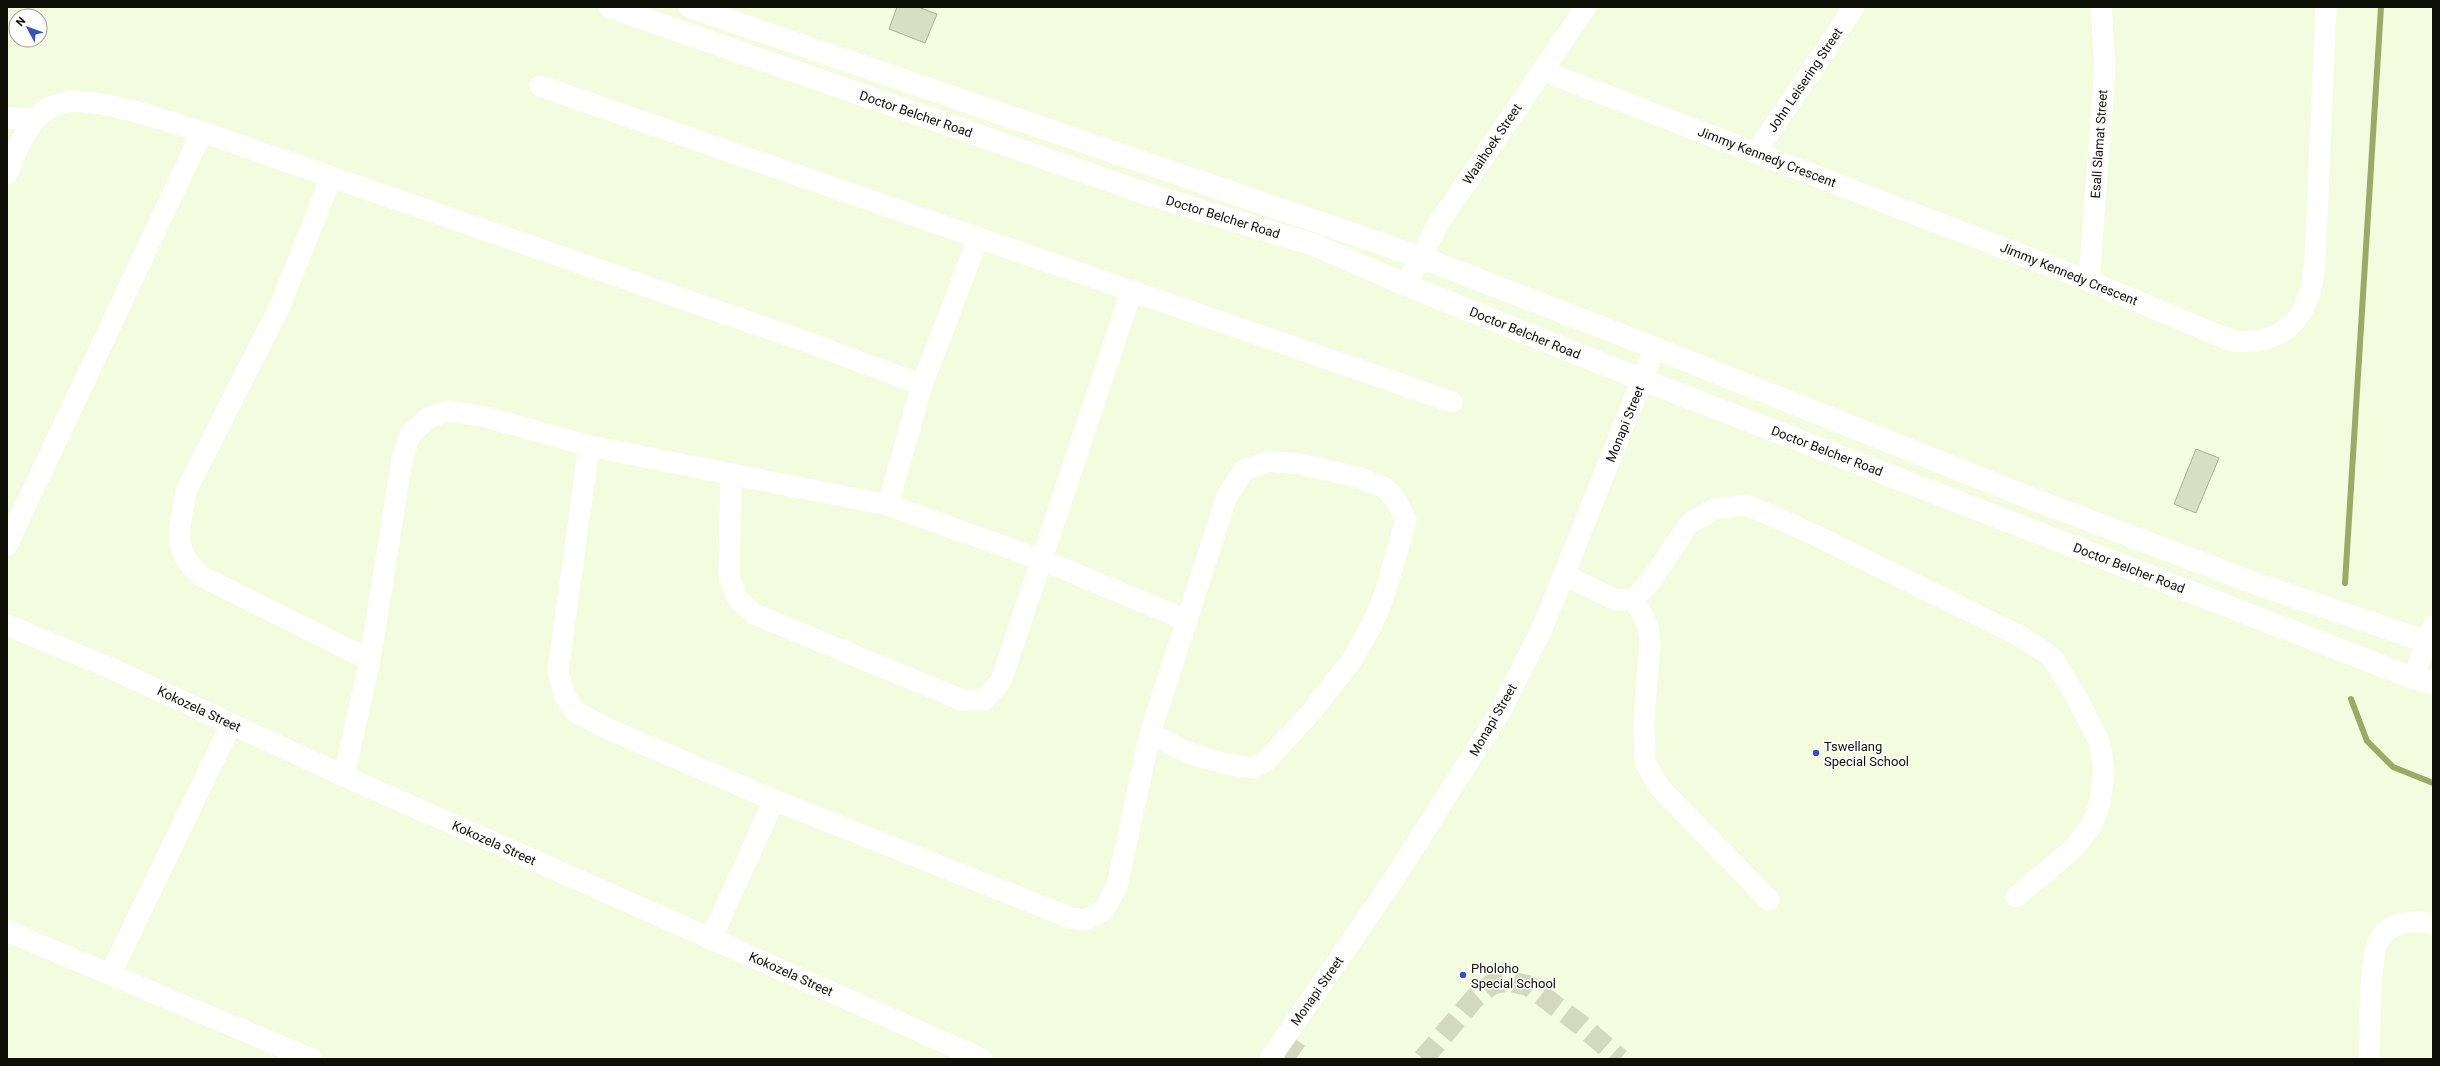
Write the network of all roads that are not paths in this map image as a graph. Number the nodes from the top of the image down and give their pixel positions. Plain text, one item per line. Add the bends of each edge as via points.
1 (610, 7) edge
2 (690, 7) edge
3 (1586, 7) edge
4 (1854, 7) edge
5 (2101, 7) edge
6 (2326, 7) edge
7 (1543, 71) junction
8 (540, 86) dead end
9 (7, 118) edge
10 (35, 119) junction
11 (202, 132) junction
12 (1756, 153) junction
13 (7, 174) edge
14 (331, 178) junction
15 (978, 239) junction
16 (1420, 257) junction
17 (2089, 281) junction
18 (1406, 285) junction
19 (1131, 293) junction
20 (1655, 348) junction
21 (1643, 380) junction
22 (922, 385) junction
23 (1452, 402) dead end
24 (588, 446) junction
25 (731, 475) junction
26 (888, 505) junction
27 (7, 545) edge
28 (1042, 560) junction
29 (1564, 575) junction
30 (1634, 599) junction
31 (1186, 620) junction
32 (7, 625) edge
33 (2431, 637) edge
34 (370, 660) junction
35 (2423, 680) edge
36 (231, 724) junction
37 (1150, 734) junction
38 (344, 776) junction
39 (774, 800) junction
40 (2016, 897) dead end
41 (1769, 900) dead end
42 (2433, 924) edge
43 (7, 931) edge
44 (711, 939) junction
45 (111, 973) junction
46 (269, 1051) edge
47 (311, 1059) edge
48 (982, 1059) edge
49 (1270, 1059) edge
50 (2369, 1059) edge

1 - 18 main road, Doctor Belcher Road via 1147,194 1314,245
2 - 16 main road, Doctor Belcher Road
3 - 7 street, Waaihoek Street
4 - 12 street, John Leisering Street
5 - 17 street, Esall Slamat Street via 2105,67
6 - 17 street, Jimmy Kennedy Crescent via 2314,278 2307,305 2296,321 2269,339 2251,343 2232,341
7 - 12 street, Jimmy Kennedy Crescent
7 - 16 street, Waaihoek Street via 1438,224
8 - 15 street
9 - 10 street
10 - 11 street via 51,107 74,100 135,112
10 - 13 street via 26,132
11 - 14 street
11 - 27 street
12 - 17 street, Jimmy Kennedy Crescent
14 - 22 street via 808,342
14 - 34 street via 280,306 187,489 179,541 186,559 203,577
15 - 19 street
15 - 22 street
16 - 18 street, Waaihoek Street
16 - 20 main road, Doctor Belcher Road
18 - 21 main road, Doctor Belcher Road
19 - 23 street
19 - 28 street
20 - 21 street, Monapi Street
20 - 33 main road, Doctor Belcher Road via 2030,498 2247,580
21 - 29 street, Monapi Street
21 - 35 main road, Doctor Belcher Road
22 - 26 street
24 - 25 street
24 - 34 street via 486,417 448,411 428,418 410,435 402,460
24 - 39 street via 558,671 565,697 576,712 606,728
25 - 26 street
25 - 28 street via 730,575 737,598 754,614 962,700 984,700 1001,682
26 - 28 street
28 - 31 street
29 - 30 street via 1616,600
29 - 49 street, Monapi Street via 1542,631 1500,712 1392,882
30 - 40 street via 1650,582 1690,524 1714,509 1747,505 1810,533 2020,636 2052,657 2100,742 2104,772 2100,803 2092,825 2073,849
30 - 41 street via 1648,626 1650,642 1644,719 1645,762 1659,787
31 - 37 street
31 - 37 street via 1227,496 1244,470 1269,461 1299,464 1357,477 1385,488 1396,500 1406,520 1373,623 1352,660 1312,711 1268,760 1254,768 1227,764 1191,754
32 - 36 street, Kokozela Street via 110,668
33 - 35 street
34 - 38 street
36 - 38 street, Kokozela Street
36 - 45 street
37 - 39 street via 1117,886 1104,910 1086,920 1071,918
38 - 44 street, Kokozela Street
39 - 44 street
42 - 50 street via 2401,922 2384,933 2378,941 2373,962
43 - 45 street
44 - 48 street, Kokozela Street
45 - 46 street
46 - 47 street

